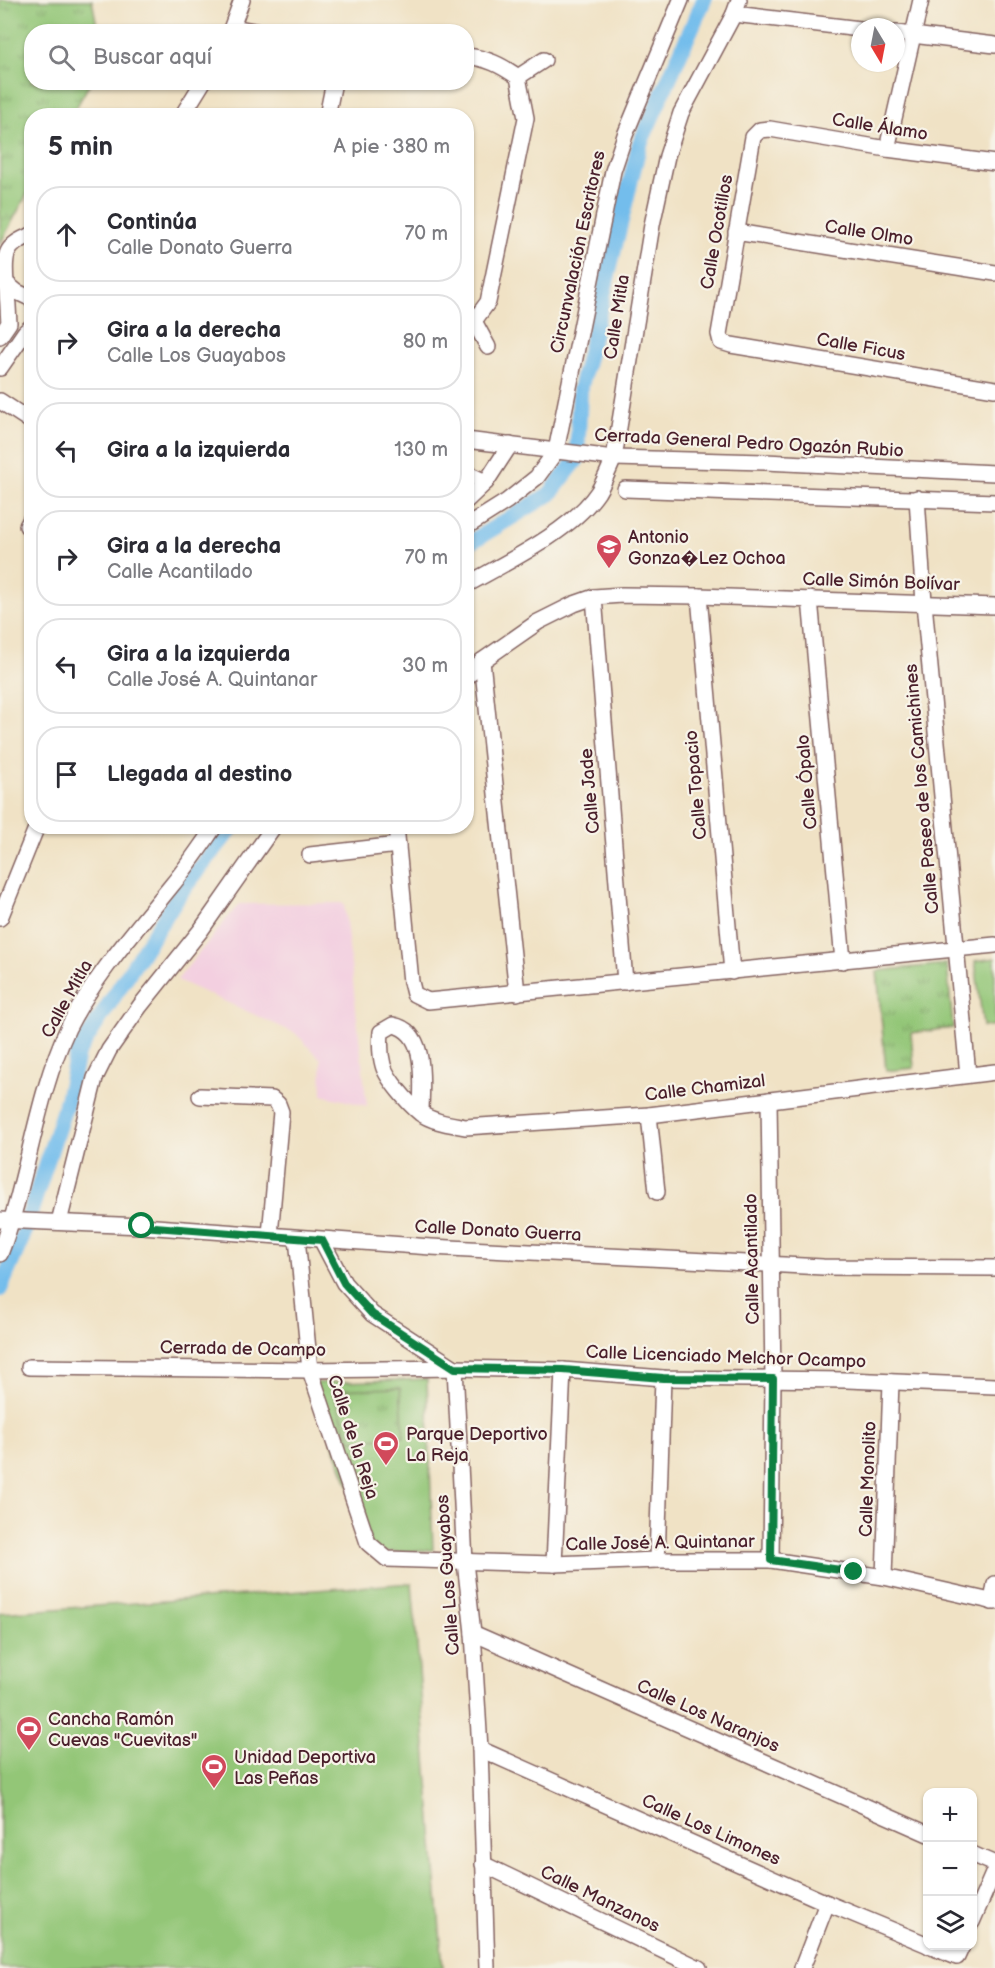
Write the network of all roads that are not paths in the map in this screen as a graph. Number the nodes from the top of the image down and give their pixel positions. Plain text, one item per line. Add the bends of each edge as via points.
1 (242, 0) edge
2 (681, 0) edge
3 (921, 0) edge
4 (736, 7) edge
5 (234, 24) edge
6 (851, 27) edge
7 (905, 34) edge
8 (913, 35) junction
9 (995, 45) edge
10 (474, 57) edge
11 (544, 60) dead end
12 (518, 77) junction
13 (198, 90) edge
14 (332, 90) edge
15 (187, 108) edge
16 (329, 108) edge
17 (760, 130) joint
18 (887, 149) junction
19 (995, 163) edge
20 (736, 232) junction
21 (24, 238) edge
22 (995, 273) edge
23 (6, 283) junction
24 (24, 295) edge
25 (474, 318) edge
26 (474, 328) edge
27 (24, 329) edge
28 (4, 330) edge
29 (24, 335) edge
30 (721, 342) joint
31 (488, 347) dead end
32 (0, 368) edge
33 (995, 389) edge
34 (0, 402) edge
35 (24, 417) edge
36 (474, 441) edge
37 (510, 445) junction
38 (562, 452) junction
39 (607, 457) junction
40 (995, 473) edge
41 (474, 477) edge
42 (486, 482) junction
43 (625, 489) dead end
44 (474, 493) edge
45 (917, 498) junction
46 (995, 502) edge
47 (474, 522) edge
48 (474, 580) edge
49 (699, 596) junction
50 (594, 597) junction
51 (810, 599) junction
52 (924, 603) junction
53 (995, 606) edge
54 (482, 661) junction
55 (474, 670) edge
56 (34, 834) edge
57 (209, 834) edge
58 (268, 834) edge
59 (397, 834) edge
60 (398, 845) junction
61 (310, 855) dead end
62 (0, 918) edge
63 (995, 945) edge
64 (956, 949) junction
65 (843, 961) junction
66 (732, 972) junction
67 (625, 982) junction
68 (518, 993) junction
69 (995, 1072) edge
70 (968, 1075) junction
71 (200, 1095) dead end
72 (769, 1100) junction
73 (421, 1114) junction
74 (649, 1115) junction
75 (657, 1192) dead end
76 (13, 1220) edge
77 (53, 1222) junction
78 (270, 1235) junction
79 (297, 1238) junction
80 (322, 1240) junction
81 (0, 1254) edge
82 (772, 1264) junction
83 (995, 1268) edge
84 (29, 1367) dead end
85 (455, 1368) junction
86 (310, 1370) junction
87 (563, 1370) junction
88 (663, 1378) junction
89 (773, 1379) junction
90 (891, 1382) junction
91 (995, 1386) edge
92 (657, 1560) junction
93 (771, 1560) junction
94 (465, 1562) junction
95 (554, 1564) junction
96 (885, 1577) junction
97 (995, 1584) edge
98 (993, 1602) edge
99 (473, 1633) junction
100 (480, 1749) junction
101 (923, 1832) edge
102 (977, 1856) edge
103 (483, 1864) junction
104 (995, 1864) edge
105 (995, 1869) edge
106 (827, 1903) junction
107 (977, 1910) edge
108 (923, 1943) edge
109 (487, 1968) edge
110 (699, 1968) edge
111 (802, 1968) edge

1 - 5 street
2 - 38 street, Circunvalación Escritores via 613,171
3 - 8 street
4 - 6 street
4 - 39 street, Calle Mitla via 681,113 667,156
7 - 8 street
8 - 9 street
8 - 18 street
10 - 12 street via 500,65
11 - 12 street
12 - 25 street via 526,118 488,302
13 - 15 street
14 - 16 street
17 - 18 street, Calle Álamo
17 - 20 street, Calle Ocotillos via 753,137
18 - 19 street, Calle Álamo
20 - 22 street, Calle Olmo
20 - 30 street, Calle Ocotillos via 719,334
21 - 23 street via 9,249 4,269
23 - 24 street
23 - 28 street
26 - 31 street
27 - 28 street
29 - 32 street
30 - 33 street, Calle Ficus
34 - 35 street
36 - 37 street, Cerrada General Pedro Ogazón Rubio
37 - 38 street, Cerrada General Pedro Ogazón Rubio
37 - 42 street
38 - 39 street, Cerrada General Pedro Ogazón Rubio
38 - 47 street via 507,501
39 - 40 street, Cerrada General Pedro Ogazón Rubio
39 - 48 street, Calle Mitla via 597,493 569,523
41 - 42 street
42 - 44 street
43 - 45 street
45 - 46 street
45 - 52 street, Calle Paseo de los Camichines
49 - 50 street, Calle Simón Bolívar
49 - 51 street, Calle Simón Bolívar
49 - 66 street, Calle Topacio
50 - 54 street, Calle Simón Bolívar via 538,622
50 - 67 street, Calle Jade
51 - 52 street, Calle Simón Bolívar
51 - 65 street, Calle Ópalo
52 - 53 street, Calle Simón Bolívar
52 - 64 street, Calle Paseo de los Camichines
54 - 55 street, Calle Simón Bolívar
54 - 68 street
56 - 62 street
57 - 76 street, Calle Mitla via 103,970 68,1029 49,1079
58 - 77 street via 109,1050 95,1078
59 - 60 street
60 - 61 street
60 - 68 street via 414,994 428,1001
63 - 64 street
64 - 65 street
64 - 70 street, Calle Paseo de los Camichines
65 - 66 street
66 - 67 street
67 - 68 street
69 - 70 street, Calle Chamizal
70 - 72 street, Calle Chamizal
71 - 78 street via 272,1099 278,1104 281,1112
72 - 74 street, Calle Chamizal
72 - 82 street, Calle Acantilado
73 - 73 street, Calle Chamizal via 383,1067 381,1032 393,1025 411,1034 419,1053
73 - 74 street, Calle Chamizal via 465,1127
74 - 75 street
76 - 77 street, Calle Donato Guerra
76 - 81 street, Calle Mitla
77 - 78 street, Calle Donato Guerra
78 - 79 street, Calle Donato Guerra
79 - 80 street, Calle Donato Guerra
79 - 86 street, Calle de la Reja
80 - 82 street, Calle Donato Guerra
80 - 85 street via 344,1283 372,1314
82 - 83 street, Calle Donato Guerra
82 - 89 street, Calle Acantilado
84 - 86 street, Cerrada de Ocampo
85 - 86 street, Cerrada de Ocampo
85 - 87 street, Calle Licenciado Melchor Ocampo
85 - 94 street, Calle Los Guayabos
86 - 94 street, Calle de la Reja via 368,1543 387,1559
87 - 88 street, Calle Licenciado Melchor Ocampo
87 - 95 street
88 - 89 street, Calle Licenciado Melchor Ocampo
88 - 92 street
89 - 90 street, Calle Licenciado Melchor Ocampo
89 - 93 street, Calle Acantilado
90 - 91 street, Calle Licenciado Melchor Ocampo
90 - 96 street, Calle Monolito
92 - 93 street, Calle José A. Quintanar
92 - 95 street, Calle José A. Quintanar
93 - 96 street, Calle José A. Quintanar
94 - 95 street, Calle José A. Quintanar
94 - 99 street, Calle Los Guayabos
96 - 98 street, Calle José A. Quintanar
97 - 98 street
99 - 100 street, Calle Los Guayabos
99 - 101 street, Calle Los Naranjos
100 - 103 street, Calle Los Guayabos
100 - 106 street, Calle Los Limones
102 - 104 street
103 - 109 street, Calle Los Guayabos
103 - 110 street, Calle Manzanos
105 - 107 street
106 - 108 street, Calle Los Limones
106 - 111 street

